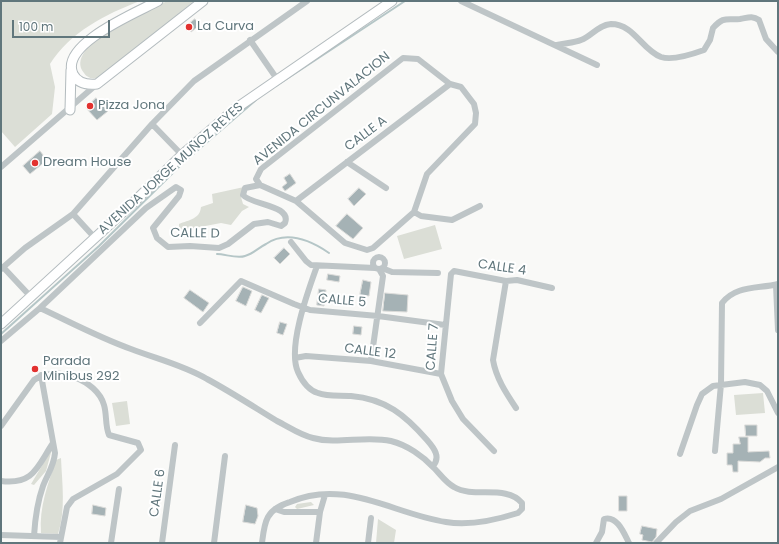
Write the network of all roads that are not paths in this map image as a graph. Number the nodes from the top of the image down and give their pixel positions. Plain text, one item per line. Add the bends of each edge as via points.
1 (158, 1) edge
2 (203, 1) edge
3 (307, 1) edge
4 (392, 1) edge
5 (461, 1) edge
6 (250, 40) junction
7 (557, 45) junction
8 (778, 52) edge
9 (597, 65) dead end
10 (71, 70) junction
11 (277, 79) junction
12 (97, 84) junction
13 (450, 84) junction
14 (70, 110) junction
15 (152, 124) junction
16 (182, 155) junction
17 (347, 162) junction
18 (1, 167) edge
19 (260, 185) junction
20 (386, 188) dead end
21 (296, 201) junction
22 (480, 206) dead end
23 (146, 208) joint
24 (414, 212) junction
25 (73, 214) junction
26 (95, 238) junction
27 (291, 242) dead end
28 (373, 248) junction
29 (377, 257) junction
30 (317, 266) junction
31 (2, 268) edge
32 (379, 268) junction
33 (438, 273) dead end
34 (451, 274) joint
35 (506, 281) junction
36 (777, 285) edge
37 (552, 288) dead end
38 (31, 297) junction
39 (302, 307) junction
40 (40, 308) junction
41 (378, 316) junction
42 (200, 323) dead end
43 (1, 324) edge
44 (445, 325) junction
45 (778, 330) edge
46 (1, 341) edge
47 (295, 358) junction
48 (371, 361) junction
49 (441, 374) junction
50 (41, 375) junction
51 (721, 384) junction
52 (516, 408) dead end
53 (778, 413) edge
54 (1, 426) edge
55 (54, 443) junction
56 (175, 445) dead end
57 (494, 451) dead end
58 (715, 451) dead end
59 (680, 454) dead end
60 (225, 456) dead end
61 (433, 466) junction
62 (778, 467) edge
63 (1, 481) edge
64 (119, 489) dead end
65 (325, 495) junction
66 (275, 509) junction
67 (320, 512) junction
68 (371, 518) dead end
69 (1, 535) edge
70 (34, 536) junction
71 (61, 540) edge
72 (111, 543) edge
73 (162, 543) edge
74 (214, 543) edge
75 (262, 543) edge
76 (316, 543) edge
77 (368, 543) edge
78 (596, 543) edge
79 (629, 543) edge
80 (656, 543) edge

1 - 10 street via 85,42 72,61
2 - 12 street
3 - 6 street
4 - 11 street, AVENIDA JORGE MUÑOZ REYES
5 - 7 street via 526,33
6 - 11 street
6 - 15 street via 194,81
7 - 8 street via 582,40 598,28 611,24 625,28 638,37 650,51 670,58 704,50 713,28 725,18 739,19 751,16 759,20 766,39
7 - 9 street
10 - 12 street via 74,77 82,83
10 - 14 street
11 - 16 street, AVENIDA JORGE MUÑOZ REYES via 235,109
12 - 14 street
13 - 17 street, CALLE A
13 - 19 street, AVENIDA CIRCUNVALACION via 418,59 403,58 261,169 256,179
13 - 24 street, AVENIDA CIRCUNVALACION via 461,87 469,95 476,113 475,124 427,174
14 - 18 street
15 - 16 street
15 - 25 street
16 - 26 street, AVENIDA JORGE MUÑOZ REYES
17 - 20 street
17 - 21 street, CALLE A
19 - 21 street
19 - 23 street, CALLE D via 246,188 243,195 280,211 285,215 285,223 281,226 268,222 254,224 219,248 168,247 157,238 152,228 179,196 181,190 178,187
21 - 28 street via 345,243 367,250
22 - 24 street via 452,220 421,216
23 - 40 street, AVENIDA JORGE MUÑOZ REYES
24 - 28 street, AVENIDA CIRCUNVALACION
25 - 26 street
25 - 31 street
26 - 38 street, AVENIDA JORGE MUÑOZ REYES
27 - 30 street via 306,261
28 - 29 street
29 - 32 street via 372,261
29 - 32 street via 384,259 385,264
30 - 32 street
30 - 39 street
31 - 38 street
32 - 33 street via 392,272
32 - 41 street via 383,276
34 - 35 street, CALLE 4 via 454,271
34 - 44 street, CALLE 7
35 - 37 street, CALLE 4 via 517,280
35 - 52 street via 493,360 503,389
36 - 45 street
36 - 51 street via 741,290 728,295 722,303
38 - 43 street, AVENIDA JORGE MUÑOZ REYES
39 - 41 street, CALLE 5 via 310,310
39 - 42 street, CALLE 5 via 241,281
39 - 47 street
40 - 46 street, AVENIDA JORGE MUÑOZ REYES
40 - 61 street via 131,350 181,366 208,379 310,438 324,441 390,441 404,446
41 - 44 street, CALLE 5
41 - 48 street
44 - 49 street, CALLE 7
47 - 48 street, CALLE 12 via 306,356
47 - 61 street via 294,362 303,382 318,394 352,396 400,412 433,446 437,455
48 - 49 street, CALLE 12
49 - 57 street, CALLE 7 via 463,419
50 - 54 street via 34,380
50 - 55 street
50 - 71 street via 55,372 84,382 97,392 104,404 109,435 136,441 141,450 116,474 73,499 67,507
51 - 53 street via 746,382 760,385 767,391
51 - 58 street
51 - 59 street via 702,394
55 - 63 street via 30,477 22,481
55 - 70 street via 54,461 37,505
56 - 73 street, CALLE 6
60 - 74 street
61 - 65 street via 454,488 512,496 519,499 522,509 518,513 500,518 468,523 447,522 338,493
62 - 80 street via 721,499 690,511
64 - 72 street
65 - 66 street via 298,499
65 - 67 street
66 - 67 street via 284,512
66 - 75 street via 266,521
67 - 76 street
68 - 77 street
69 - 70 street
70 - 71 street
78 - 79 street via 602,532 604,519 608,517 618,524

